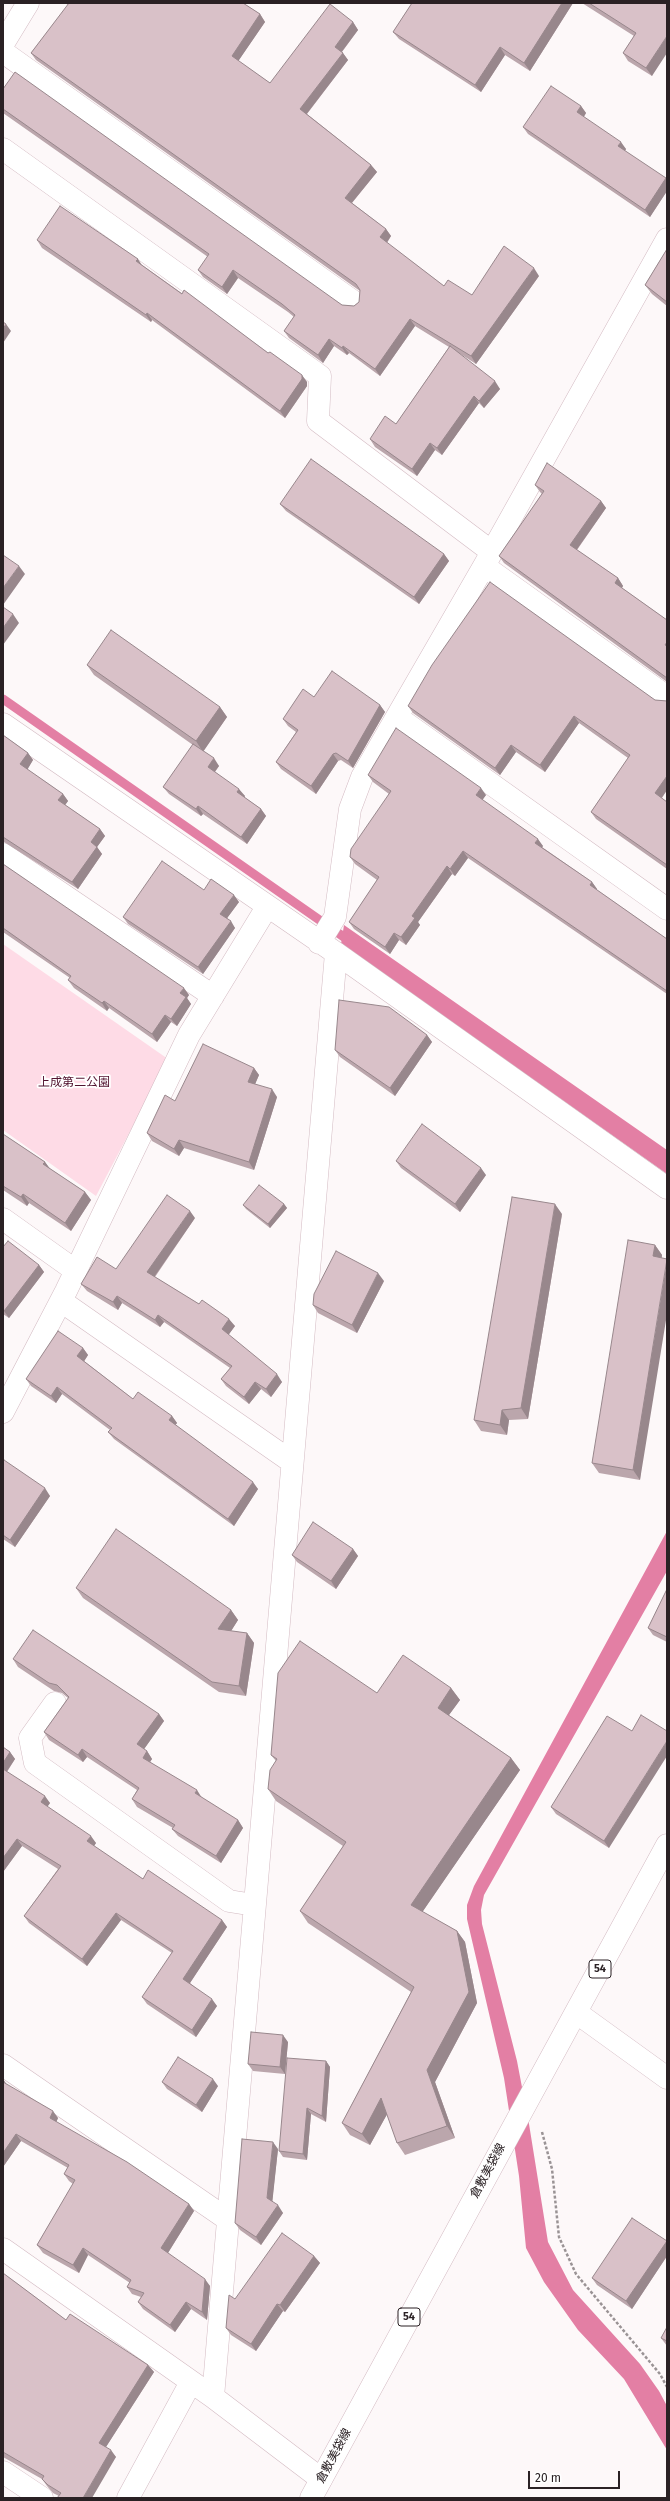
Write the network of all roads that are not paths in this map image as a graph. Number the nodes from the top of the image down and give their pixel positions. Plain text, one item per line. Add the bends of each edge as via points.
1 (28, 3) edge
2 (3, 44) edge
3 (3, 52) edge
4 (3, 148) edge
5 (667, 239) edge
6 (354, 302) dead end
7 (488, 559) junction
8 (667, 697) edge
9 (397, 717) junction
10 (3, 724) edge
11 (3, 854) edge
12 (267, 907) junction
13 (667, 909) edge
14 (329, 937) junction
15 (213, 996) junction
16 (667, 1188) edge
17 (3, 1219) edge
18 (76, 1271) junction
19 (61, 1301) junction
20 (3, 1412) edge
21 (292, 1462) junction
22 (54, 1703) dead end
23 (667, 1844) edge
24 (254, 1905) junction
25 (577, 2013) junction
26 (3, 2065) edge
27 (667, 2078) edge
28 (227, 2219) junction
29 (3, 2249) edge
30 (192, 2382) junction
31 (213, 2397) junction
32 (3, 2472) edge
33 (316, 2489) edge
34 (42, 2498) edge
35 (128, 2498) edge

1 - 2 street
3 - 6 street
4 - 7 street via 320,376 318,421
5 - 7 street
7 - 8 street
7 - 9 street
9 - 13 street
9 - 14 street via 362,777 350,810
10 - 12 street
11 - 15 street
12 - 14 street
12 - 15 street
14 - 16 street
14 - 21 street
15 - 18 street via 189,1035
17 - 18 street
18 - 19 street
19 - 20 street
19 - 21 street
21 - 24 street
22 - 24 street via 30,1738 35,1763 230,1901
23 - 25 street, 倉敷美袋線 / 54
24 - 28 street
25 - 27 street
25 - 33 street, 倉敷美袋線 / 54
26 - 28 street
28 - 31 street
29 - 30 street
30 - 31 street
30 - 35 street
31 - 33 street
32 - 34 street

